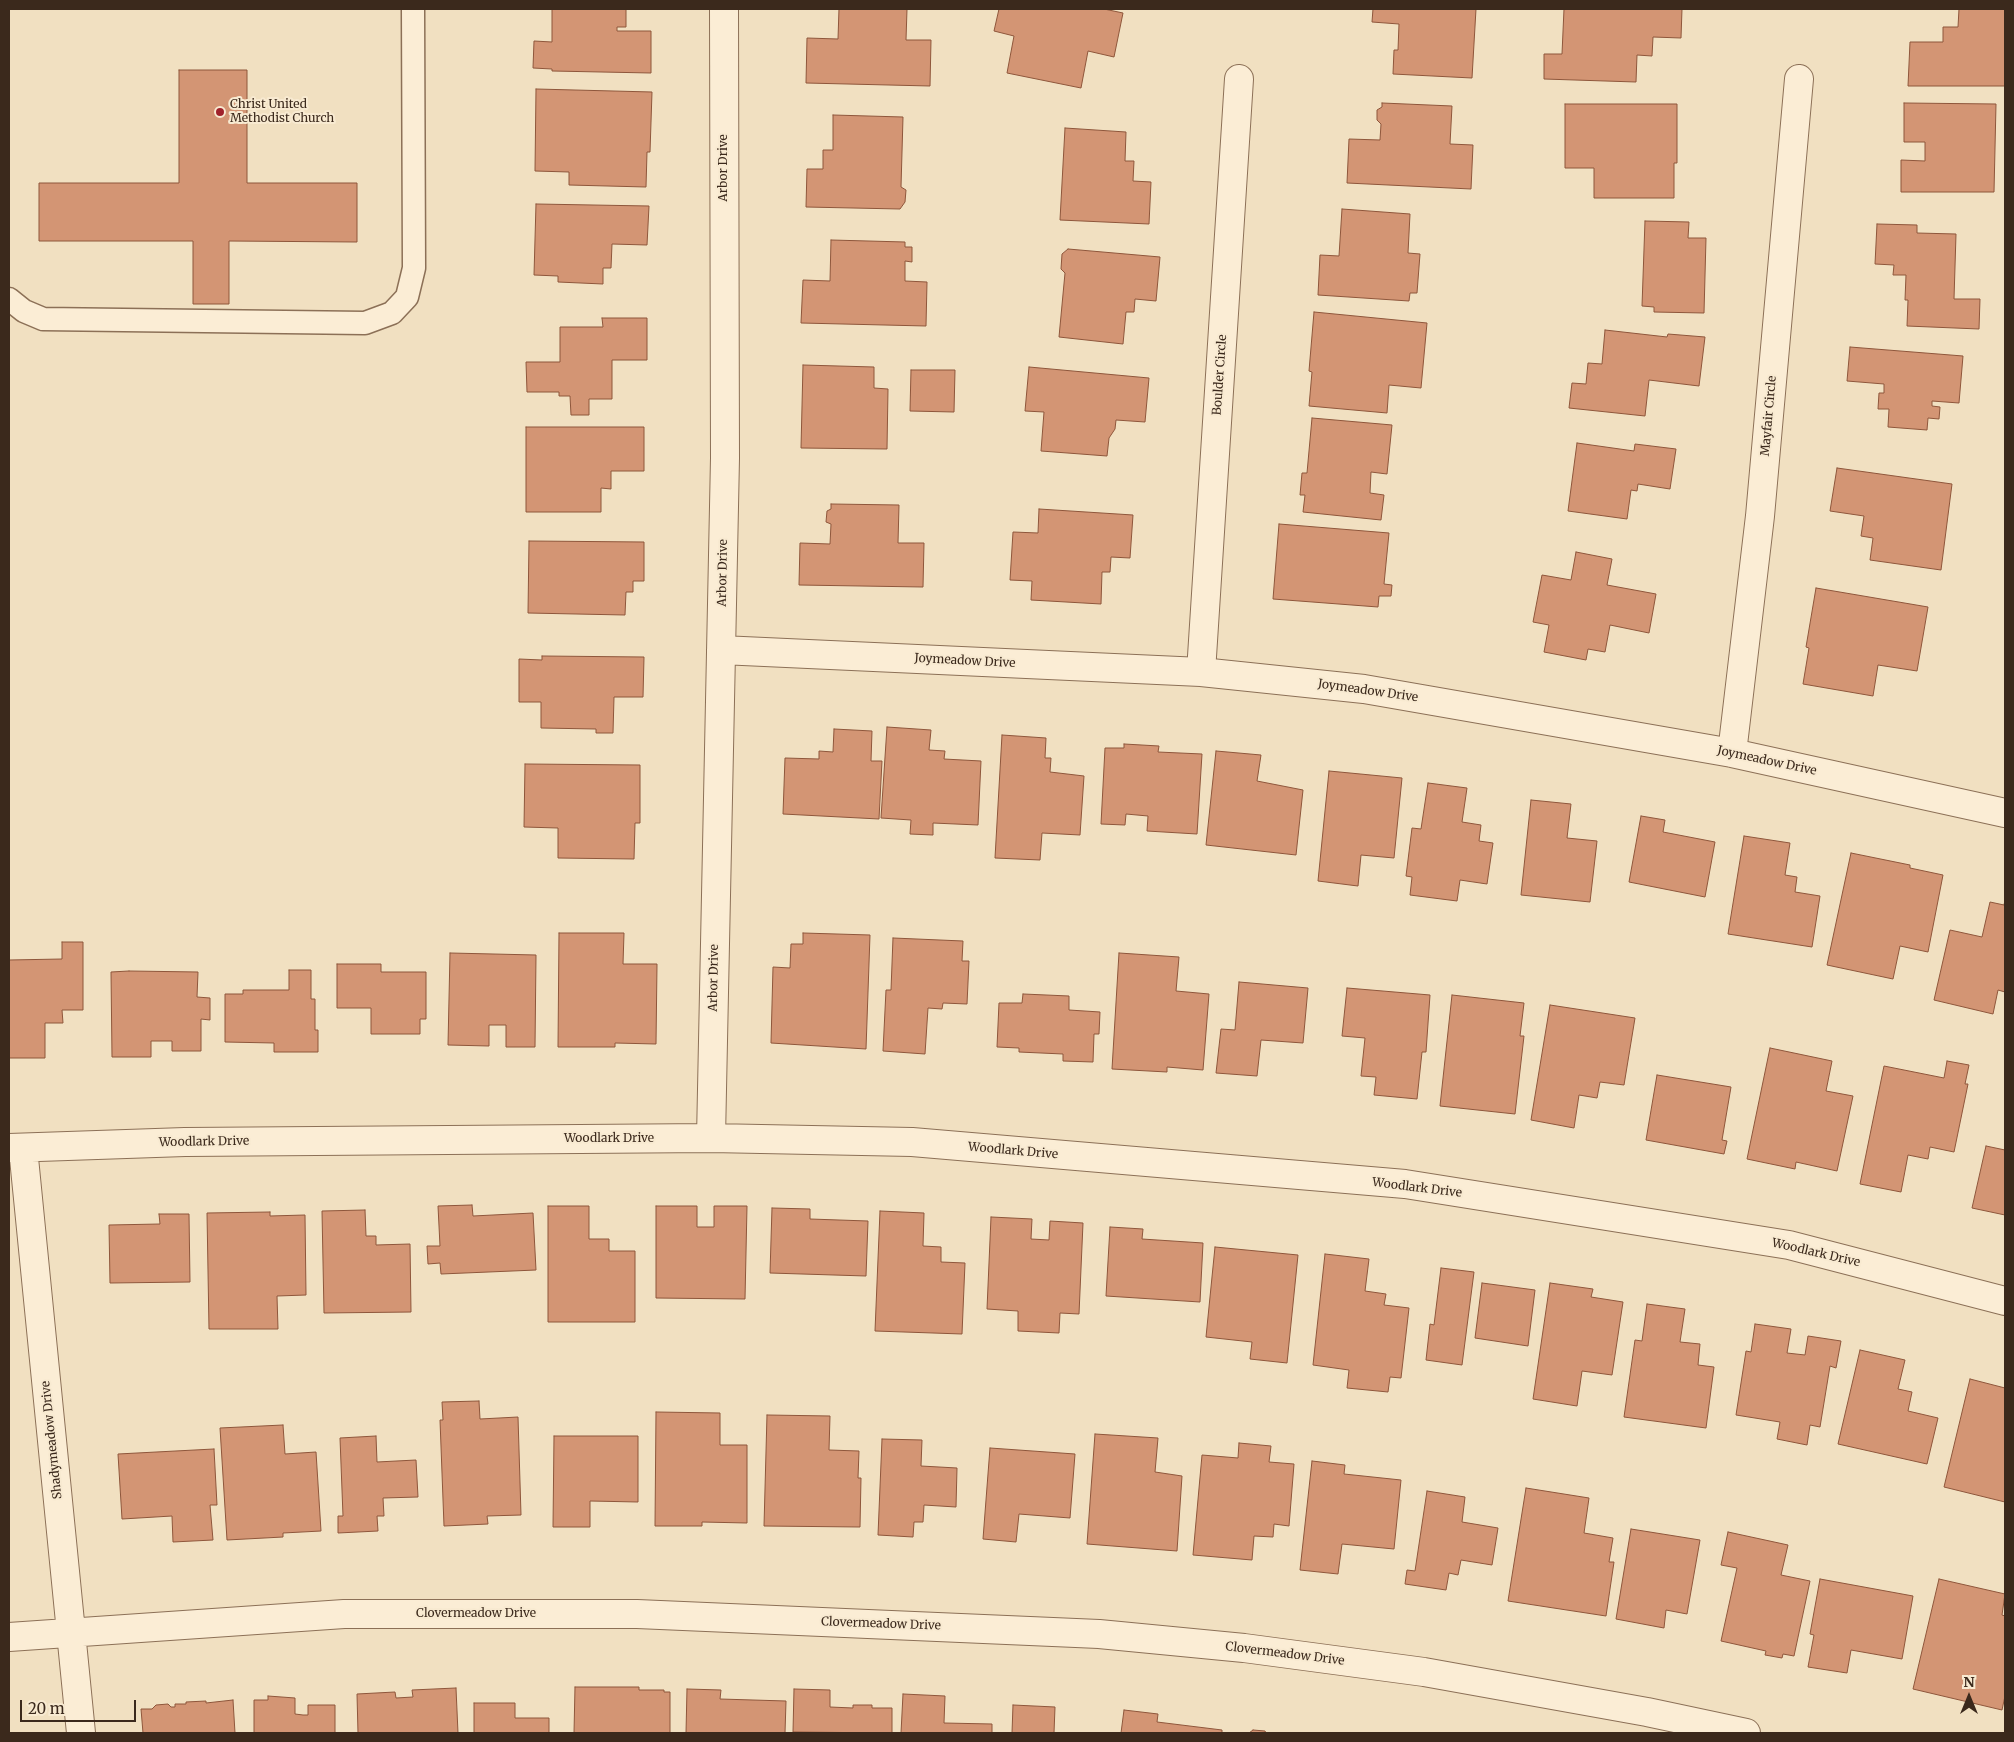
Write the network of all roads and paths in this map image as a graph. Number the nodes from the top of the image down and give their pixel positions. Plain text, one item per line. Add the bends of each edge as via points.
1 (413, 9) edge
2 (724, 9) edge
3 (1239, 79) dead end
4 (1800, 79) dead end
5 (9, 299) edge
6 (721, 650) junction
7 (1201, 672) junction
8 (1732, 753) junction
9 (2005, 813) edge
10 (711, 1138) junction
11 (16, 1148) edge
12 (2005, 1301) edge
13 (71, 1632) junction
14 (9, 1637) edge
15 (81, 1733) edge
16 (1746, 1733) edge

1 - 5 lane via 414,268 407,297 392,314 365,322 43,319 24,311
2 - 6 street, Arbor Drive via 725,458
3 - 7 street, Boulder Circle
4 - 8 street, Mayfair Circle via 1760,516
6 - 7 street, Joymeadow Drive
6 - 10 street, Arbor Drive
7 - 8 street, Joymeadow Drive via 1364,689
8 - 9 street, Joymeadow Drive
10 - 11 street, Woodlark Drive via 185,1142
10 - 12 street, Woodlark Drive via 912,1142 1405,1184 1789,1245
11 - 13 street, Shadymeadow Drive
13 - 14 street, Clovermeadow Drive
13 - 15 street, Shadymeadow Drive
13 - 16 street, Clovermeadow Drive via 344,1614 637,1614 1099,1634 1244,1648 1424,1672

